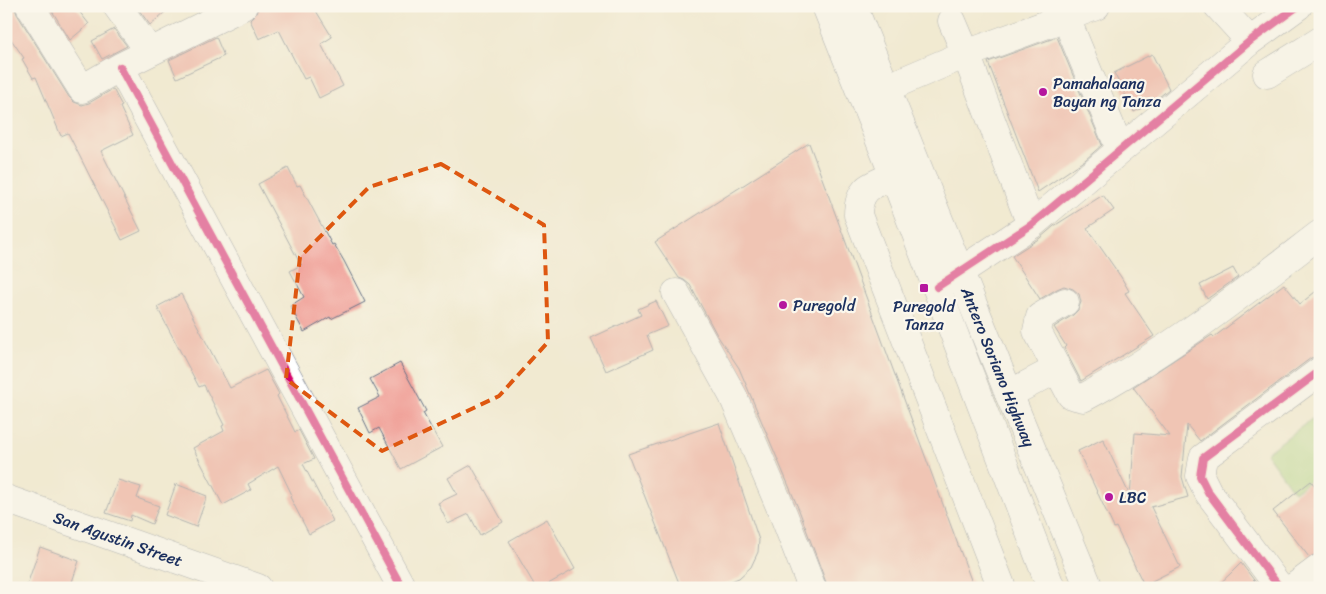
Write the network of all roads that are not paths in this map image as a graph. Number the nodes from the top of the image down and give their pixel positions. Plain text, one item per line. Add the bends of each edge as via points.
1 (30, 6) edge
2 (117, 6) edge
3 (244, 6) edge
4 (826, 6) edge
5 (853, 6) edge
6 (1096, 6) edge
7 (1218, 6) edge
8 (1298, 6) edge
9 (1066, 18) junction
10 (952, 21) dead end
11 (1250, 41) junction
12 (1320, 41) edge
13 (150, 52) junction
14 (966, 54) junction
15 (120, 67) junction
16 (1267, 74) dead end
17 (886, 88) junction
18 (1120, 149) junction
19 (906, 171) junction
20 (1031, 225) junction
21 (1320, 234) edge
22 (961, 273) junction
23 (937, 287) junction
24 (676, 293) dead end
25 (1065, 302) dead end
26 (1058, 369) junction
27 (1320, 371) edge
28 (1008, 394) junction
29 (6, 499) edge
30 (1320, 568) edge
31 (258, 588) edge
32 (402, 588) edge
33 (812, 588) edge
34 (1002, 588) edge
35 (1051, 588) edge
36 (1089, 588) edge
37 (1280, 588) edge
38 (1293, 588) edge

1 - 15 street via 82,89
2 - 13 street
3 - 13 street
4 - 19 street, Antero Soriano Highway
5 - 17 street, Antero Soriano Highway
6 - 9 street
7 - 11 street
8 - 11 street
9 - 14 street
9 - 18 street
10 - 14 street
11 - 18 street
12 - 16 street
13 - 15 street
14 - 17 street
14 - 20 street
15 - 32 street
17 - 19 street, Antero Soriano Highway
18 - 20 street
19 - 22 street, Antero Soriano Highway
19 - 23 street, Antero Soriano Highway
19 - 34 street via 868,188 858,205 858,215
20 - 22 street
21 - 26 street via 1236,298 1120,378 1083,398 1071,395
22 - 23 street
22 - 28 street, Antero Soriano Highway
23 - 35 street, Antero Soriano Highway
24 - 33 street via 733,396
25 - 26 street via 1040,317 1037,331
26 - 28 street
27 - 37 street via 1203,458 1200,476 1208,492
28 - 36 street, Antero Soriano Highway
29 - 31 street, San Agustin Street
30 - 38 street

